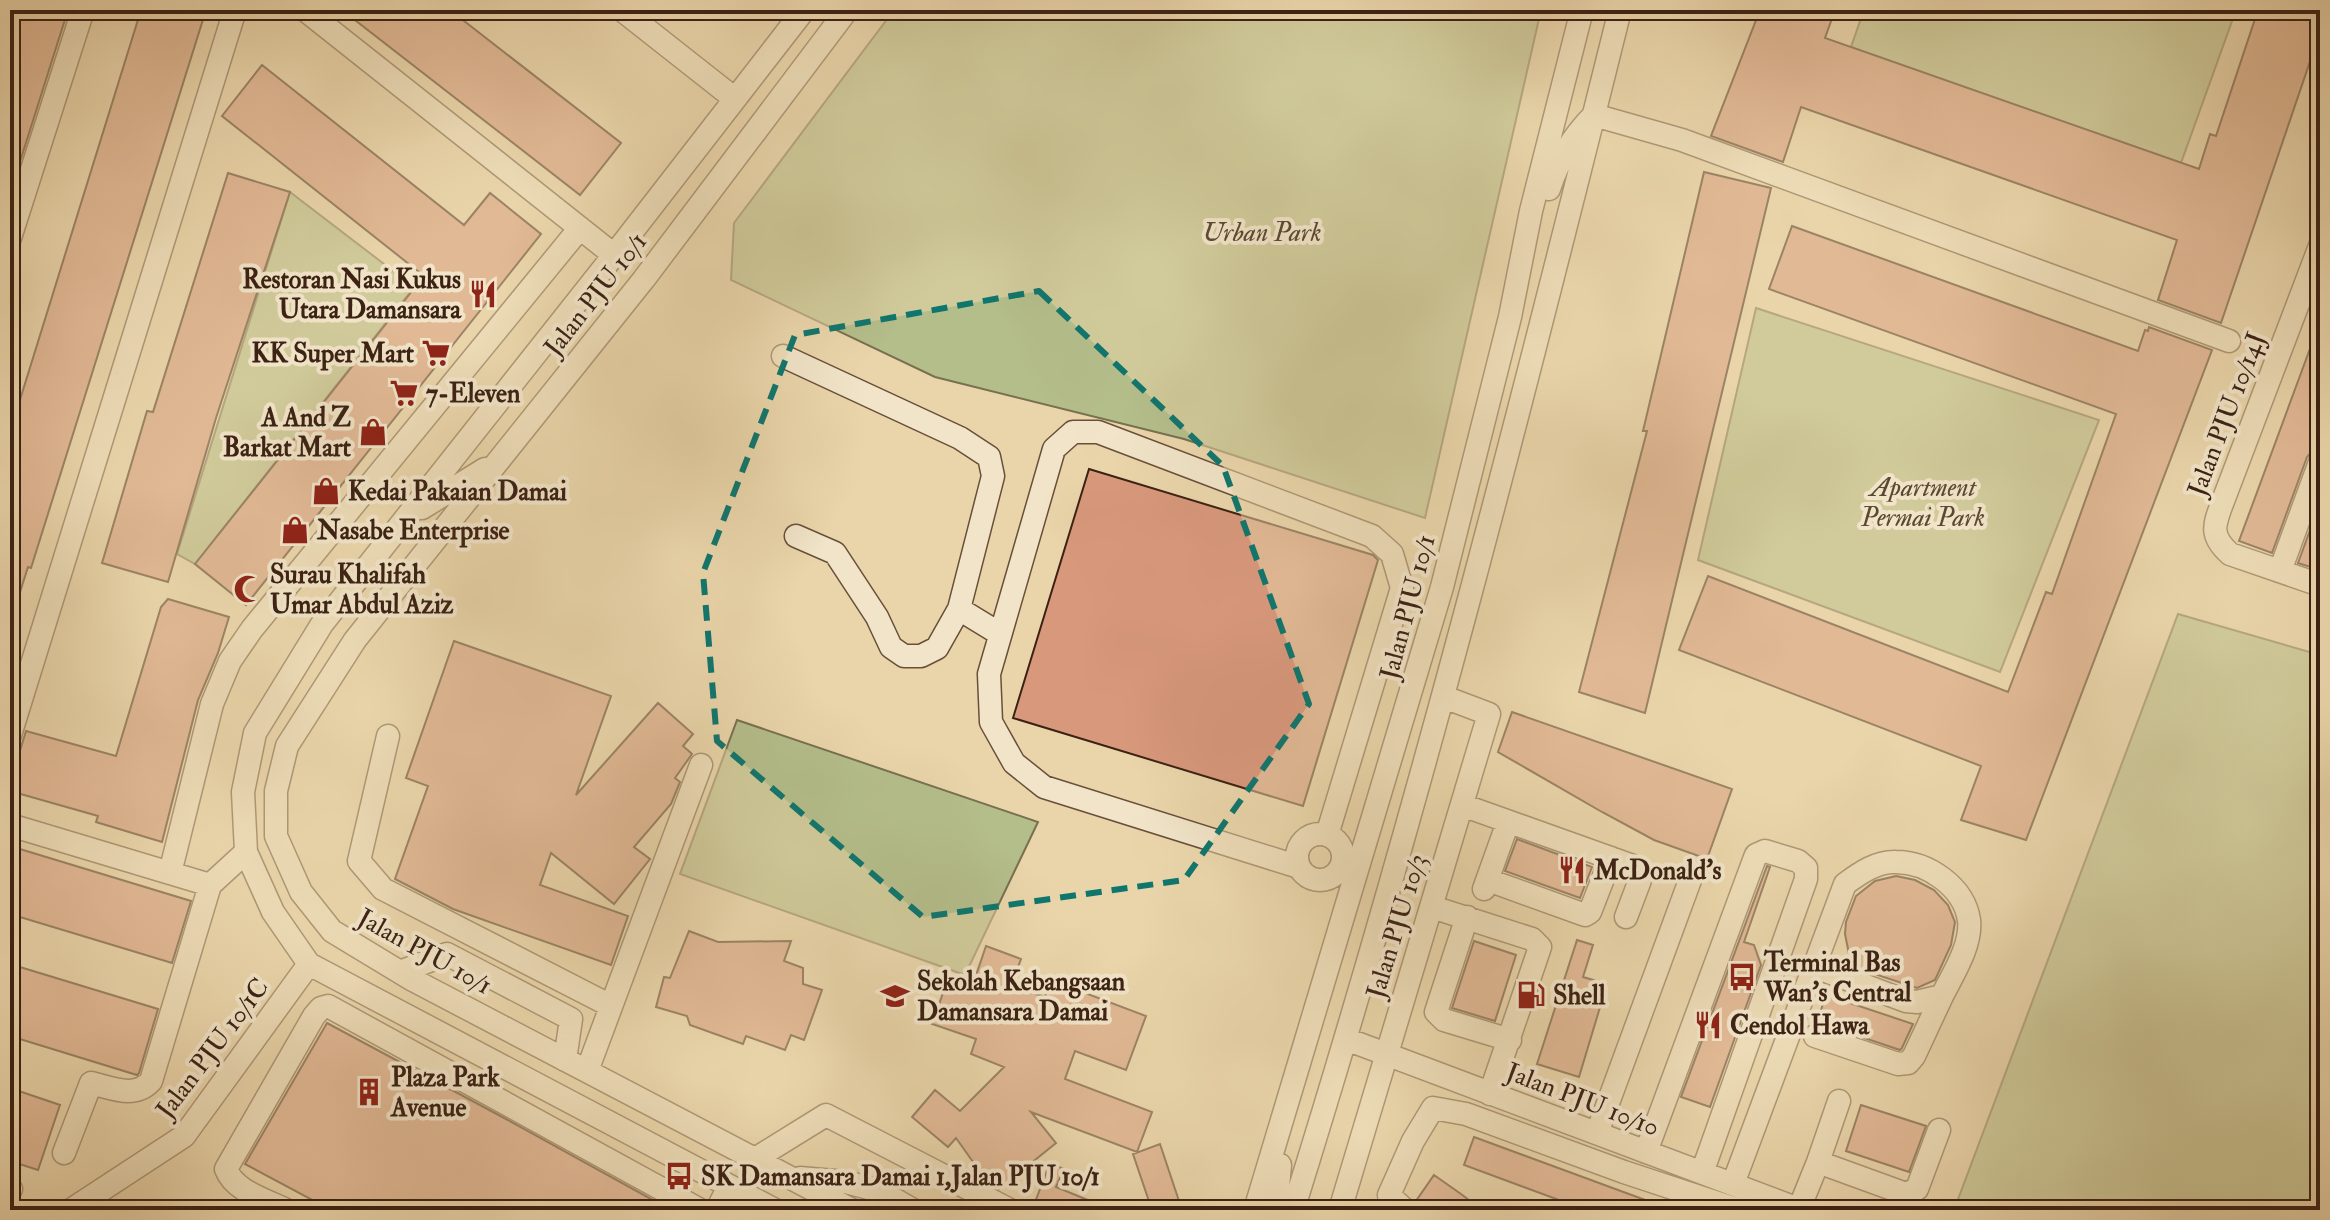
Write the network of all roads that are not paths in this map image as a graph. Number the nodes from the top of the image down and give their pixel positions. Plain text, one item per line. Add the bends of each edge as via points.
1 (83, 10) edge
2 (235, 10) edge
3 (305, 10) edge
4 (622, 10) edge
5 (804, 10) edge
6 (847, 10) edge
7 (1582, 10) edge
8 (1620, 10) edge
9 (735, 99) junction
10 (1594, 115) junction
11 (580, 228) junction
12 (10, 238) edge
13 (614, 255) junction
14 (2318, 258) edge
15 (1510, 317) junction
16 (2229, 341) dead end
17 (783, 356) dead end
18 (499, 459) junction
19 (2320, 462) edge
20 (408, 517) junction
21 (796, 536) dead end
22 (2280, 571) junction
23 (2320, 585) edge
24 (959, 609) junction
25 (1000, 634) junction
26 (1444, 697) junction
27 (10, 735) edge
28 (388, 736) dead end
29 (701, 765) dead end
30 (1462, 805) junction
31 (1508, 822) junction
32 (10, 825) edge
33 (1333, 840) junction
34 (246, 852) junction
35 (1361, 852) junction
36 (1611, 858) junction
37 (1299, 867) junction
38 (1693, 872) dead end
39 (170, 873) junction
40 (1324, 880) junction
41 (210, 885) junction
42 (1351, 890) junction
43 (1432, 907) junction
44 (1467, 917) junction
45 (1626, 917) dead end
46 (309, 964) junction
47 (1815, 967) junction
48 (400, 972) junction
49 (1942, 996) junction
50 (611, 1006) junction
51 (1815, 1036) dead end
52 (1346, 1039) junction
53 (1510, 1040) junction
54 (480, 1054) junction
55 (1387, 1055) junction
56 (565, 1060) junction
57 (587, 1071) junction
58 (466, 1080) junction
59 (1490, 1094) junction
60 (1839, 1101) dead end
61 (1939, 1130) dead end
62 (1280, 1131) junction
63 (1597, 1133) junction
64 (1646, 1152) junction
65 (64, 1153) dead end
66 (755, 1159) junction
67 (1818, 1162) junction
68 (1702, 1173) junction
69 (787, 1177) junction
70 (1733, 1184) junction
71 (729, 1186) junction
72 (81, 1207) edge
73 (1346, 1207) edge
74 (286, 1210) edge
75 (700, 1210) edge
76 (717, 1210) edge
77 (775, 1210) edge
78 (852, 1210) edge
79 (913, 1210) edge
80 (1010, 1210) edge
81 (1255, 1210) edge
82 (1276, 1210) edge
83 (1293, 1210) edge
84 (1405, 1210) edge
85 (1739, 1210) edge
86 (1800, 1210) edge

1 - 12 street
2 - 27 street
3 - 11 street
4 - 9 street
5 - 9 street, Jalan PJU 10/1
6 - 18 street, Jalan PJU 10/1 via 644,279
7 - 15 street, Jalan PJU 10/1
8 - 10 street
9 - 13 street, Jalan PJU 10/1
10 - 15 street via 1557,165
10 - 16 street via 1682,140
10 - 26 street
11 - 13 street
11 - 39 street via 230,661 212,704
13 - 20 street, Jalan PJU 10/1
14 - 22 street, Jalan PJU 10/14J via 2223,501 2215,534 2230,554
15 - 35 street, Jalan PJU 10/1 via 1442,587
17 - 24 street via 960,438 989,457 993,476
18 - 20 street
18 - 48 street, Jalan PJU 10/1 via 355,640 287,746 276,791 276,836 301,892 332,931
19 - 22 street
20 - 34 street, Jalan PJU 10/1 via 322,624 255,733 243,792
21 - 24 street via 835,553 891,647 904,656 921,656 937,648
22 - 23 street, Jalan PJU 10/14J
24 - 25 street
25 - 33 street via 1054,449 1073,432 1098,432 1372,536 1392,554 1402,588
25 - 37 street via 989,674 991,722 1014,763 1044,787
26 - 30 street, Jalan PJU 10/3 via 1489,714
26 - 52 street
28 - 50 street via 359,861 383,889
29 - 50 street
30 - 31 street
30 - 43 street, Jalan PJU 10/3
31 - 36 street
31 - 36 street via 1486,885 1585,915
32 - 39 street
33 - 35 street
33 - 37 street via 1312,835 1297,852
33 - 40 street via 1343,859 1337,873
34 - 41 street
34 - 46 street, Jalan PJU 10/1 via 273,912
35 - 42 street, Jalan PJU 10/1
36 - 45 street via 1633,866 1640,875
37 - 40 street via 1309,878
38 - 63 street
39 - 41 street
40 - 42 street
41 - 65 street via 156,1072 145,1088 130,1092 91,1083
42 - 62 street, Jalan PJU 10/1
43 - 44 street
43 - 55 street, Jalan PJU 10/3
44 - 53 street via 1532,939 1540,947
44 - 53 street via 1436,1012 1444,1020
46 - 54 street, Jalan PJU 10/1
46 - 72 street, Jalan PJU 10/1C via 184,1136
47 - 49 street via 1906,1001
47 - 49 street via 1845,884 1878,865 1917,866 1949,883 1969,920 1959,963
47 - 70 street
48 - 56 street, Jalan PJU 10/1
48 - 56 street via 447,954 571,1019
49 - 51 street via 1908,1063
50 - 57 street
52 - 55 street, Jalan PJU 10/10
52 - 83 street
53 - 59 street
54 - 58 street
54 - 71 street, Jalan PJU 10/1
55 - 59 street, Jalan PJU 10/10
55 - 73 street, Jalan PJU 10/3
56 - 57 street, Jalan PJU 10/1
57 - 66 street, Jalan PJU 10/1
58 - 74 street via 335,1007 321,1008 226,1169 240,1187
58 - 75 street
59 - 63 street, Jalan PJU 10/10
60 - 67 street
61 - 67 street via 1917,1189 1906,1194
62 - 81 street, Jalan PJU 10/1
62 - 82 street
63 - 64 street, Jalan PJU 10/10
64 - 68 street, Jalan PJU 10/10
64 - 68 street via 1756,855 1765,851 1798,861 1806,868 1806,879
66 - 69 street, Jalan PJU 10/1
66 - 80 street via 826,1115
67 - 86 street
68 - 70 street, Jalan PJU 10/10
69 - 78 street, Jalan PJU 10/1
69 - 79 street via 846,1182 880,1191
70 - 86 street, Jalan PJU 10/10
71 - 76 street
71 - 77 street, Jalan PJU 10/1
84 - 85 street via 1389,1195 1433,1108 1466,1114

